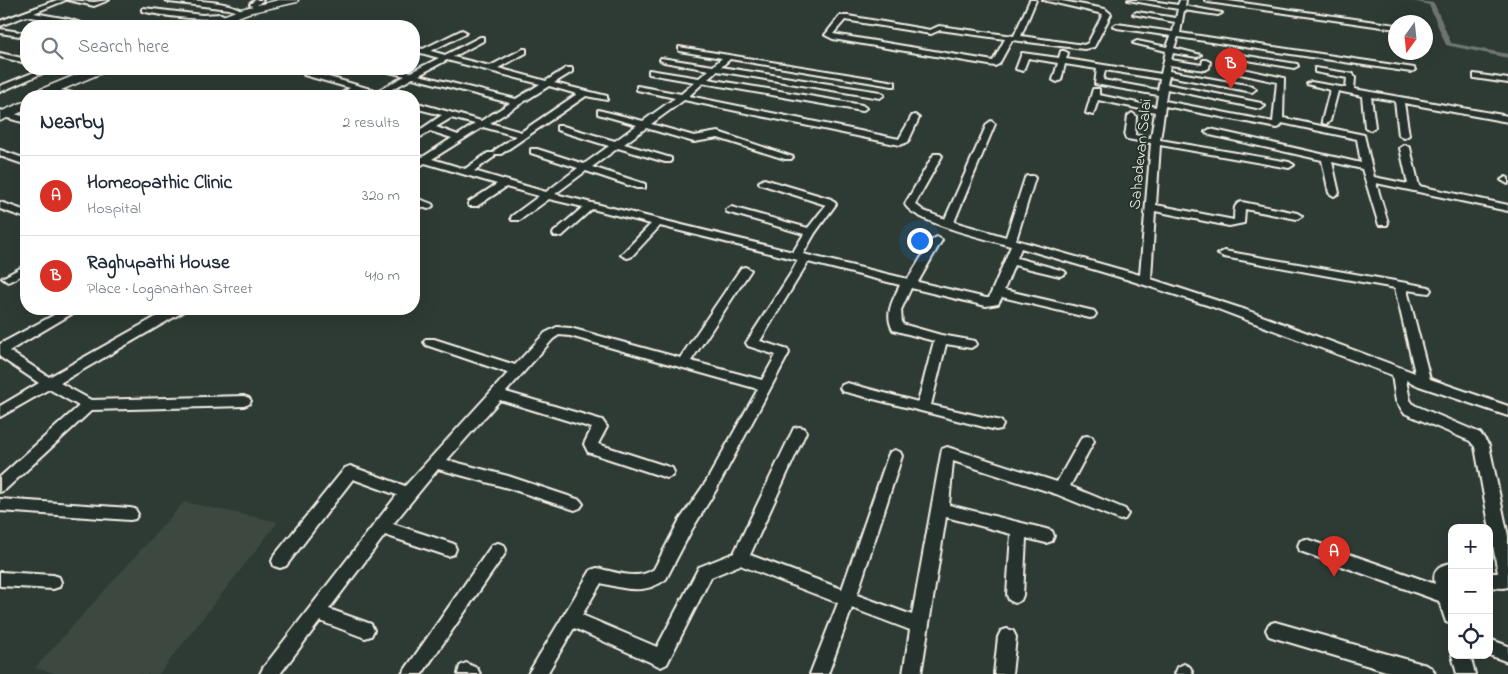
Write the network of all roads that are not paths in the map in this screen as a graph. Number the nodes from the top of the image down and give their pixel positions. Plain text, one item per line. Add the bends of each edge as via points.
1 (64, 0) edge
2 (71, 0) edge
3 (106, 0) edge
4 (169, 0) edge
5 (282, 0) edge
6 (293, 0) edge
7 (1033, 0) edge
8 (1046, 0) edge
9 (1131, 0) edge
10 (1208, 0) edge
11 (257, 3) edge
12 (1182, 4) edge
13 (144, 10) dead end
14 (228, 11) junction
15 (0, 13) edge
16 (1218, 13) dead end
17 (1137, 14) dead end
18 (21, 15) junction
19 (60, 20) edge
20 (206, 20) edge
21 (210, 20) edge
22 (210, 20) edge
23 (212, 20) edge
24 (1179, 21) junction
25 (0, 24) edge
26 (1117, 26) dead end
27 (1388, 26) edge
28 (0, 31) edge
29 (462, 32) dead end
30 (20, 34) edge
31 (1176, 34) junction
32 (1014, 37) junction
33 (480, 38) dead end
34 (1032, 42) dead end
35 (1137, 43) dead end
36 (1066, 48) dead end
37 (682, 49) dead end
38 (1170, 49) junction
39 (420, 51) edge
40 (523, 51) dead end
41 (423, 52) junction
42 (1025, 55) junction
43 (1197, 55) dead end
44 (2, 57) edge
45 (728, 57) junction
46 (445, 58) junction
47 (20, 60) edge
48 (664, 60) dead end
49 (1061, 60) junction
50 (1167, 62) junction
51 (1206, 62) dead end
52 (1283, 66) dead end
53 (1294, 66) dead end
54 (1102, 67) junction
55 (715, 68) junction
56 (491, 69) junction
57 (1020, 69) dead end
58 (569, 70) dead end
59 (1318, 70) dead end
60 (1411, 70) dead end
61 (420, 72) edge
62 (652, 72) dead end
63 (33, 75) edge
64 (86, 75) edge
65 (94, 75) edge
66 (311, 75) edge
67 (409, 75) edge
68 (412, 76) junction
69 (1477, 76) dead end
70 (701, 80) junction
71 (1057, 80) dead end
72 (1282, 80) junction
73 (1508, 81) edge
74 (1098, 82) junction
75 (547, 84) junction
76 (892, 84) dead end
77 (1311, 84) dead end
78 (2, 87) edge
79 (357, 88) junction
80 (640, 88) dead end
81 (1334, 88) junction
82 (1252, 89) dead end
83 (51, 90) edge
84 (60, 90) edge
85 (353, 90) edge
86 (364, 90) edge
87 (389, 90) edge
88 (1163, 90) junction
89 (1350, 91) junction
90 (584, 93) junction
91 (1366, 94) junction
92 (880, 95) dead end
93 (682, 97) junction
94 (1094, 97) junction
95 (604, 98) dead end
96 (1399, 100) junction
97 (517, 102) junction
98 (20, 106) edge
99 (1261, 106) dead end
100 (420, 107) edge
101 (862, 108) dead end
102 (601, 112) dead end
103 (1090, 113) dead end
104 (1, 114) edge
105 (449, 116) junction
106 (1132, 116) dead end
107 (915, 118) dead end
108 (20, 119) edge
109 (1508, 119) edge
110 (1278, 120) junction
111 (1326, 121) dead end
112 (483, 124) junction
113 (644, 124) junction
114 (991, 124) dead end
115 (1370, 127) dead end
116 (428, 128) junction
117 (560, 128) dead end
118 (1210, 132) dead end
119 (420, 134) edge
120 (523, 135) junction
121 (1404, 135) dead end
122 (454, 136) dead end
123 (1156, 141) junction
124 (615, 144) junction
125 (1405, 148) dead end
126 (534, 151) dead end
127 (0, 153) edge
128 (937, 156) dead end
129 (788, 157) dead end
130 (420, 159) edge
131 (1327, 159) junction
132 (20, 160) edge
133 (424, 160) junction
134 (668, 160) dead end
135 (420, 162) edge
136 (1290, 165) dead end
137 (584, 167) junction
138 (1366, 167) junction
139 (466, 172) junction
140 (1030, 178) dead end
141 (1371, 180) junction
142 (764, 182) dead end
143 (505, 183) junction
144 (641, 186) dead end
145 (1414, 188) junction
146 (1334, 193) dead end
147 (546, 195) junction
148 (420, 203) edge
149 (474, 204) dead end
150 (0, 205) edge
151 (20, 206) edge
152 (428, 206) dead end
153 (590, 206) junction
154 (1150, 207) junction
155 (1508, 208) edge
156 (13, 210) junction
157 (731, 210) dead end
158 (20, 213) edge
159 (1297, 216) dead end
160 (516, 218) dead end
161 (658, 222) junction
162 (1383, 223) dead end
163 (948, 224) junction
164 (810, 232) junction
165 (558, 234) dead end
166 (937, 240) dead end
167 (1014, 243) junction
168 (1224, 254) dead end
169 (627, 255) dead end
170 (800, 257) junction
171 (1010, 260) junction
172 (745, 270) dead end
173 (20, 271) edge
174 (1060, 273) dead end
175 (8, 278) dead end
176 (1145, 279) junction
177 (909, 284) junction
178 (1400, 286) junction
179 (1425, 290) dead end
180 (997, 292) junction
181 (1090, 314) dead end
182 (63, 315) edge
183 (168, 315) edge
184 (941, 338) junction
185 (430, 342) dead end
186 (971, 344) dead end
187 (0, 351) edge
188 (684, 362) junction
189 (517, 372) junction
190 (1398, 373) junction
191 (49, 383) junction
192 (1424, 383) junction
193 (766, 386) junction
194 (846, 388) dead end
195 (497, 394) junction
196 (244, 401) dead end
197 (89, 405) junction
198 (923, 408) junction
199 (1508, 411) edge
200 (0, 412) edge
201 (996, 425) dead end
202 (799, 432) dead end
203 (1087, 441) dead end
204 (895, 456) dead end
205 (434, 462) junction
206 (667, 472) dead end
207 (0, 486) edge
208 (1061, 489) junction
209 (408, 493) junction
210 (575, 504) dead end
211 (0, 505) edge
212 (940, 508) junction
213 (130, 514) dead end
214 (1120, 514) dead end
215 (381, 526) junction
216 (1019, 529) junction
217 (1046, 536) dead end
218 (1306, 546) dead end
219 (448, 549) dead end
220 (498, 550) dead end
221 (740, 558) junction
222 (280, 561) dead end
223 (1448, 571) edge
224 (0, 579) edge
225 (1493, 580) edge
226 (53, 582) dead end
227 (1015, 595) dead end
228 (1447, 596) junction
229 (847, 600) junction
230 (316, 612) junction
231 (1452, 614) edge
232 (571, 618) junction
233 (919, 626) junction
234 (365, 630) dead end
235 (1275, 630) dead end
236 (1007, 637) dead end
237 (1493, 648) edge
238 (1508, 654) edge
239 (1462, 659) edge
240 (269, 674) edge
241 (411, 674) edge
242 (537, 674) edge
243 (819, 674) edge
244 (912, 674) edge
245 (1002, 674) edge
246 (1426, 674) edge
247 (1466, 674) edge

1 - 18 street
2 - 3 street via 94,4
4 - 14 street
5 - 11 main road
6 - 11 main road
7 - 32 street
8 - 32 street via 1105,11 1107,14 1091,45 1084,47
9 - 12 street
10 - 27 street
11 - 14 main road
11 - 23 main road via 236,14
12 - 16 street
12 - 24 street, Sahadevan Salai
13 - 20 street
14 - 21 street
14 - 22 main road
15 - 18 street
17 - 24 street
18 - 19 street
18 - 25 street
24 - 31 street, Sahadevan Salai
26 - 31 street
28 - 30 street
29 - 41 street
31 - 38 street, Sahadevan Salai
31 - 60 street
32 - 32 street via 993,68 829,35 843,18 848,18 931,32 939,28
33 - 46 street
34 - 42 street
35 - 38 street
36 - 49 street
37 - 45 street
38 - 43 street
38 - 50 street, Sahadevan Salai
39 - 41 street
40 - 56 street
41 - 46 street
42 - 49 street
42 - 57 street
44 - 47 street
45 - 55 street
45 - 76 street
46 - 56 street
46 - 61 street
48 - 55 street
49 - 54 street
49 - 71 street
50 - 51 street via 1205,68
50 - 88 street, Sahadevan Salai
52 - 72 street
53 - 72 street via 1232,56 1232,71
54 - 74 street
54 - 88 street
55 - 70 street
55 - 92 street
56 - 75 street
58 - 75 street
59 - 89 street via 1350,76
62 - 70 street
63 - 78 street
64 - 83 main road
65 - 84 main road
66 - 79 street
67 - 68 street
68 - 87 street
68 - 97 street
69 - 73 street
70 - 93 street
70 - 101 street
72 - 110 street
74 - 88 street
74 - 94 street
75 - 90 street
75 - 97 street
77 - 81 street
79 - 85 street
79 - 86 street
80 - 93 street
81 - 89 street
81 - 111 street
82 - 88 street
88 - 94 street
88 - 99 street
88 - 110 street via 1277,125
88 - 123 street, Sahadevan Salai
89 - 91 street
90 - 95 street
90 - 120 street
91 - 96 street
91 - 115 street
93 - 107 street via 900,142 905,140
93 - 113 street
94 - 103 street
96 - 109 street
96 - 121 street
97 - 112 street
98 - 104 main road
100 - 105 street
102 - 113 street
104 - 108 street
105 - 112 street
105 - 116 street
106 - 123 street via 1130,139
110 - 138 street via 1361,135
112 - 120 street
112 - 133 street
113 - 124 street
113 - 129 street via 698,139 718,135
114 - 163 street
116 - 119 street
116 - 122 street
117 - 124 street
118 - 131 street
120 - 139 street
123 - 136 street
123 - 154 street, Sahadevan Salai
124 - 134 street
124 - 137 street
125 - 145 street
126 - 137 street
127 - 132 street
128 - 163 street via 910,204 920,213
130 - 133 street
131 - 138 street
131 - 146 street
133 - 135 street
133 - 139 street
137 - 144 street
137 - 147 street
138 - 141 street
139 - 143 street
140 - 167 street
141 - 145 street
141 - 162 street
142 - 164 street via 831,204
143 - 147 street
143 - 149 street
145 - 155 street
147 - 153 street
147 - 160 street
148 - 152 street
150 - 156 street
151 - 156 street
153 - 161 street
153 - 165 street
154 - 159 street via 1229,223 1240,221 1242,205
154 - 176 street, Sahadevan Salai
156 - 158 street
157 - 164 street
161 - 169 street
161 - 170 street
163 - 167 street
164 - 170 street
166 - 177 street
167 - 171 street
167 - 176 street
168 - 178 street
170 - 177 street
170 - 193 street via 797,273 752,343 784,353
171 - 174 street
171 - 180 street
172 - 188 street
173 - 175 street
176 - 190 street
177 - 180 street via 986,302 994,301
177 - 184 street via 895,312 893,320 897,327
178 - 179 street
178 - 192 street
180 - 181 street
182 - 187 street
183 - 191 street
184 - 186 street
184 - 198 street
185 - 189 street
187 - 191 street
188 - 189 street via 558,331 542,343
188 - 193 street
189 - 195 street
190 - 192 street
190 - 225 street via 1403,401 1409,409 1475,437 1482,445 1507,576 1504,581
191 - 197 street
191 - 200 street
192 - 199 street
193 - 232 street via 655,580 645,583 597,575
194 - 198 street
195 - 205 street
195 - 206 street via 597,424 600,427 591,444 593,448
196 - 197 street
197 - 207 street
198 - 201 street
202 - 221 street
203 - 208 street
204 - 229 street
205 - 209 street
205 - 210 street
208 - 212 street via 947,453
208 - 214 street
209 - 215 street
209 - 222 street via 350,472
211 - 213 street
212 - 216 street
212 - 233 street
215 - 219 street
215 - 230 street
216 - 217 street
216 - 227 street
218 - 228 street
220 - 241 street
221 - 229 street
221 - 232 street via 705,572 661,658
223 - 228 street via 1442,575
224 - 226 street
228 - 231 street
229 - 233 street
229 - 243 street
230 - 234 street
230 - 240 street
232 - 242 street
233 - 244 street
235 - 246 street
236 - 245 street
237 - 238 street
239 - 247 street

